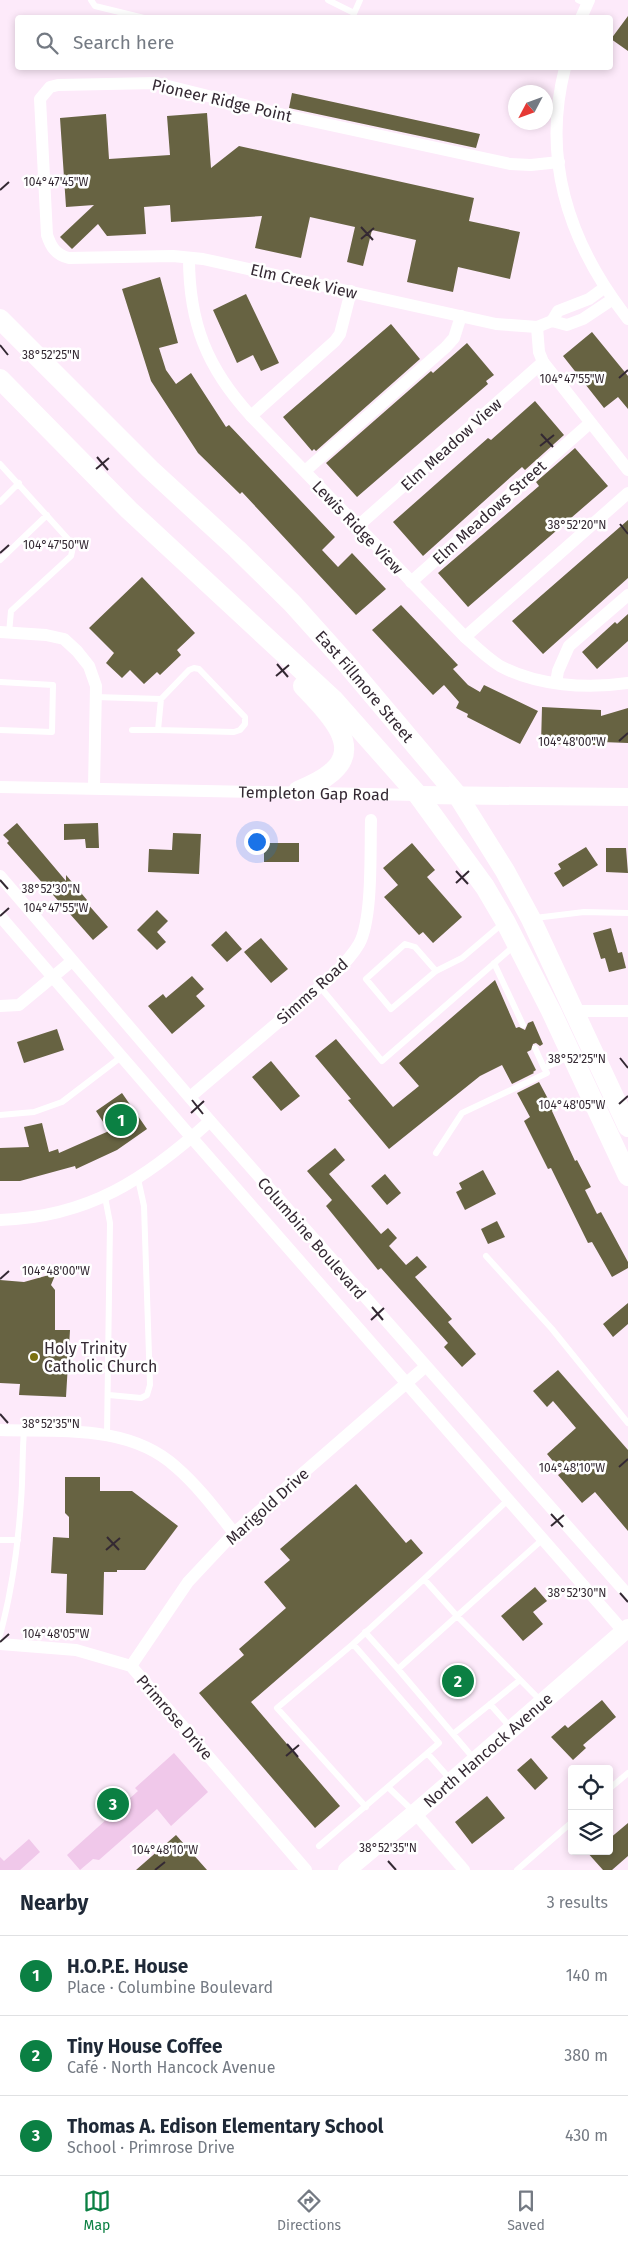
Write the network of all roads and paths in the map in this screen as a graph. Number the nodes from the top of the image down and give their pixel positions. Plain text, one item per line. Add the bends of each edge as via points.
1 (91, 0) edge
2 (328, 0) edge
3 (360, 0) edge
4 (585, 1) edge
5 (132, 15) edge
6 (353, 15) edge
7 (583, 15) edge
8 (565, 70) edge
9 (559, 162) junction
10 (54, 251) joint
11 (189, 258) junction
12 (604, 288) junction
13 (351, 292) junction
14 (613, 299) junction
15 (461, 316) junction
16 (628, 318) edge
17 (0, 319) edge
18 (552, 321) junction
19 (537, 326) junction
20 (543, 362) junction
21 (0, 379) edge
22 (251, 416) junction
23 (590, 423) junction
24 (0, 464) edge
25 (628, 470) edge
26 (305, 471) junction
27 (19, 483) junction
28 (628, 493) edge
29 (0, 502) edge
30 (47, 515) junction
31 (358, 526) junction
32 (0, 560) edge
33 (411, 582) junction
34 (628, 595) edge
35 (5, 632) edge
36 (464, 637) junction
37 (274, 643) junction
38 (0, 682) edge
39 (628, 683) edge
40 (556, 684) junction
41 (95, 697) junction
42 (161, 699) junction
43 (0, 730) edge
44 (132, 730) dead end
45 (158, 730) junction
46 (0, 787) edge
47 (94, 787) junction
48 (298, 791) junction
49 (418, 795) junction
50 (458, 796) junction
51 (628, 797) edge
52 (371, 820) dead end
53 (0, 876) edge
54 (628, 912) edge
55 (0, 916) edge
56 (531, 919) junction
57 (505, 921) junction
58 (516, 944) junction
59 (72, 961) junction
60 (494, 963) junction
61 (436, 971) junction
62 (53, 978) junction
63 (320, 987) junction
64 (0, 1006) edge
65 (573, 1011) junction
66 (628, 1011) edge
67 (523, 1025) dead end
68 (535, 1048) dead end
69 (572, 1056) junction
70 (121, 1057) junction
71 (544, 1068) junction
72 (190, 1097) junction
73 (625, 1114) edge
74 (0, 1115) edge
75 (210, 1121) junction
76 (192, 1138) junction
77 (436, 1153) dead end
78 (628, 1176) edge
79 (138, 1179) junction
80 (105, 1197) junction
81 (0, 1220) edge
82 (486, 1256) dead end
83 (425, 1367) junction
84 (408, 1383) junction
85 (108, 1395) junction
86 (628, 1422) edge
87 (0, 1430) edge
88 (24, 1431) junction
89 (107, 1435) junction
90 (509, 1499) junction
91 (234, 1533) junction
92 (543, 1539) junction
93 (0, 1540) edge
94 (18, 1540) junction
95 (424, 1579) junction
96 (628, 1595) edge
97 (457, 1616) junction
98 (626, 1630) edge
99 (365, 1632) junction
100 (0, 1635) edge
101 (0, 1644) edge
102 (353, 1644) junction
103 (131, 1666) junction
104 (398, 1669) junction
105 (520, 1680) junction
106 (543, 1702) junction
107 (490, 1704) junction
108 (512, 1729) junction
109 (454, 1734) junction
110 (428, 1754) junction
111 (476, 1761) junction
112 (628, 1773) edge
113 (452, 1781) junction
114 (613, 1786) edge
115 (389, 1788) junction
116 (366, 1807) junction
117 (415, 1813) junction
118 (568, 1825) edge
119 (319, 1846) dead end
120 (306, 1870) edge
121 (347, 1870) edge
122 (464, 1870) edge
123 (517, 1870) edge

1 - 5 lane via 95,6
2 - 6 lane
3 - 6 lane
4 - 7 street
8 - 9 street via 558,111
9 - 10 street, Pioneer Ridge Point via 510,164 284,115 156,83 58,85 50,87 40,99 47,235
9 - 12 street via 569,216
10 - 11 street, Elm Creek View via 69,258
11 - 13 street, Elm Creek View via 203,258
11 - 22 street, Lewis Ridge View via 189,286 200,340 223,383
12 - 14 street
12 - 18 street, Elm Creek View via 589,299 558,312
13 - 15 street, Elm Creek View
13 - 22 street via 336,341
14 - 16 street
14 - 18 street, Elm Creek View via 583,319 567,325
15 - 19 street, Elm Creek View via 496,324
15 - 26 street via 454,338 446,347
17 - 50 main road, East Fillmore Street via 150,469 292,603
18 - 19 street, Elm Creek View
19 - 20 street
20 - 23 street
20 - 31 street, Elm Meadow View
21 - 37 main road, East Fillmore Street via 129,510
22 - 26 street, Lewis Ridge View
23 - 25 street
23 - 33 street, Elm Meadows Street
24 - 27 lane
26 - 31 street, Lewis Ridge View
27 - 29 lane
27 - 30 lane
28 - 36 street
30 - 32 lane
30 - 35 lane via 68,538 73,547 71,556 11,611
31 - 33 street, Lewis Ridge View
33 - 36 street, Lewis Ridge View
34 - 40 street via 569,646
35 - 41 street via 64,639 89,666 96,686
36 - 40 street, Lewis Ridge View via 498,665
37 - 48 main road via 344,739 338,766 324,778
37 - 49 main road, East Fillmore Street via 333,699
38 - 43 lane via 54,685 52,732
39 - 40 street, Lewis Ridge View
41 - 42 lane
41 - 47 street
42 - 45 lane
42 - 45 lane via 189,670 199,669 245,717 240,730 234,732
44 - 45 lane
46 - 47 street, Templeton Gap Road
47 - 48 street, Templeton Gap Road
48 - 49 street, Templeton Gap Road
49 - 50 street, Templeton Gap Road
49 - 57 main road, East Fillmore Street via 485,887
50 - 51 street, Templeton Gap Road
50 - 56 main road, East Fillmore Street
52 - 63 street, Simms Road via 367,923 350,958
53 - 59 street, Columbine Boulevard
54 - 56 lane via 584,912
55 - 62 street, Columbine Boulevard
56 - 65 main road, East Fillmore Street
57 - 58 main road, East Fillmore Street
57 - 61 lane via 462,958
58 - 60 lane
58 - 69 main road, East Fillmore Street
59 - 62 street
59 - 72 street, Columbine Boulevard
60 - 63 lane via 382,1061
60 - 67 lane
61 - 61 lane via 391,1009 366,980 404,944 415,946
62 - 64 street via 19,1005
62 - 70 street, Columbine Boulevard
63 - 72 street, Simms Road
65 - 66 street
65 - 73 main road, East Fillmore Street
68 - 71 lane
69 - 71 lane
69 - 78 main road, East Fillmore Street
70 - 74 lane via 62,1102 34,1112
70 - 76 street, Columbine Boulevard
71 - 77 lane via 547,1074 462,1113
72 - 75 street, Columbine Boulevard
75 - 76 street
75 - 83 street, Columbine Boulevard
76 - 79 street
76 - 84 street, Columbine Boulevard
79 - 80 street
79 - 85 lane via 144,1206 150,1385 141,1398
80 - 81 street via 68,1209
80 - 85 lane via 110,1223
82 - 86 lane via 552,1329
83 - 84 street, Marigold Drive
83 - 96 street, Columbine Boulevard
84 - 90 street, Columbine Boulevard
84 - 91 street, Marigold Drive
85 - 89 lane
87 - 88 street
88 - 89 street
88 - 94 lane
89 - 91 street via 122,1437 149,1448 175,1466
90 - 92 street, Columbine Boulevard
90 - 95 lane
91 - 103 street, Marigold Drive via 188,1582
92 - 97 lane
92 - 98 street, Columbine Boulevard
93 - 94 lane
94 - 100 lane via 10,1598
95 - 97 lane
95 - 99 lane
97 - 104 lane
97 - 105 lane
98 - 106 street, North Hancock Avenue
99 - 102 lane
99 - 104 lane
101 - 103 street, Primrose Drive via 76,1650
102 - 110 lane via 439,1743
102 - 116 lane via 277,1708
103 - 120 street, Primrose Drive
104 - 109 lane
105 - 106 lane
105 - 107 lane
106 - 108 street, North Hancock Avenue
107 - 108 lane
107 - 109 lane
108 - 111 street, North Hancock Avenue
109 - 111 lane
110 - 113 lane
110 - 115 lane
111 - 113 street, North Hancock Avenue
112 - 114 lane
113 - 117 street, North Hancock Avenue
115 - 116 lane
115 - 117 lane
116 - 119 lane
117 - 121 street, North Hancock Avenue
117 - 122 street
118 - 123 lane

